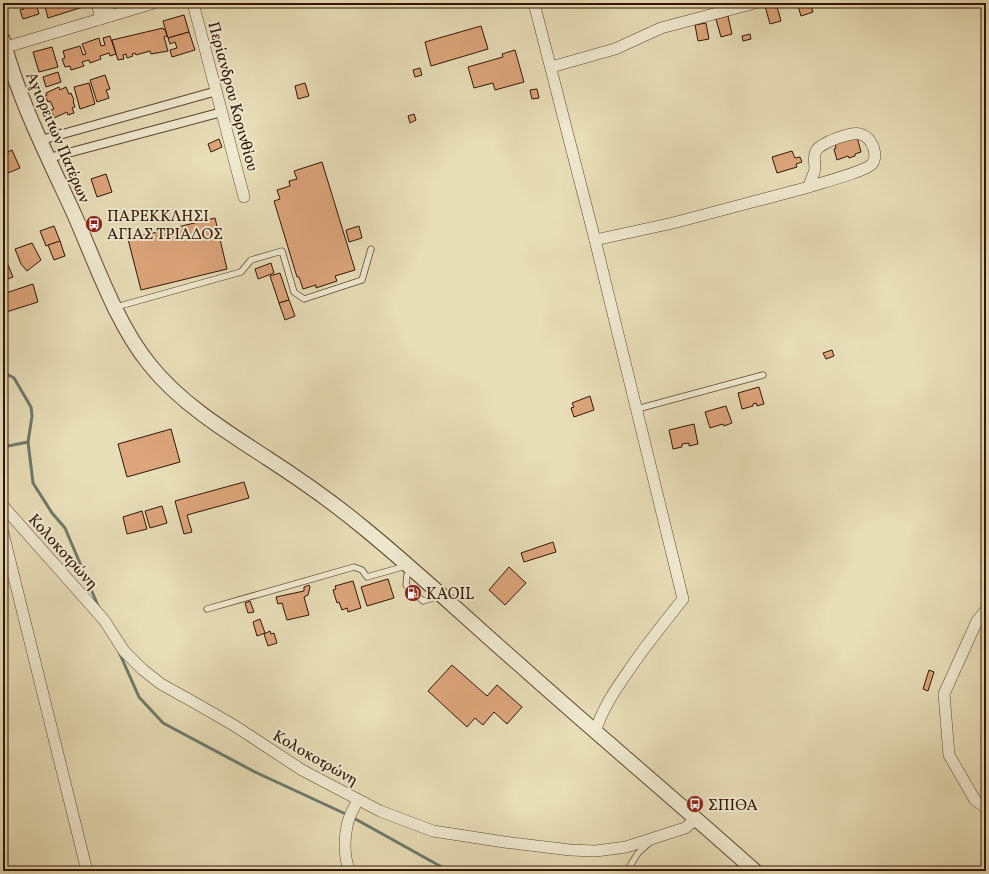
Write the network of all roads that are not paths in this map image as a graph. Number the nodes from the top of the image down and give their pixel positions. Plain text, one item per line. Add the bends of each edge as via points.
1 (97, 3) edge
2 (106, 3) edge
3 (154, 3) edge
4 (193, 3) edge
5 (534, 3) edge
6 (755, 3) edge
7 (105, 18) junction
8 (4, 45) edge
9 (551, 67) junction
10 (217, 91) junction
11 (222, 112) junction
12 (41, 140) junction
13 (49, 158) junction
14 (809, 187) junction
15 (244, 197) dead end
16 (595, 240) junction
17 (371, 249) dead end
18 (115, 307) junction
19 (763, 376) dead end
20 (637, 409) junction
21 (3, 506) edge
22 (3, 533) edge
23 (408, 571) junction
24 (433, 598) dead end
25 (207, 609) dead end
26 (986, 610) edge
27 (596, 732) junction
28 (358, 800) junction
29 (986, 808) edge
30 (696, 819) junction
31 (655, 837) junction
32 (628, 870) edge
33 (87, 871) edge
34 (350, 871) edge
35 (755, 871) edge

1 - 7 street
2 - 7 street
3 - 7 street
4 - 10 street, Περίανδρου Κορινθίου
5 - 9 street
6 - 9 street via 661,28 615,49
7 - 8 street
8 - 12 street, Αγιορειτών Πατέρων via 18,88
9 - 16 street
10 - 11 street, Περίανδρου Κορινθίου
10 - 12 street
11 - 13 street
11 - 15 street, Περίανδρου Κορινθίου
12 - 13 street, Αγιορειτών Πατέρων
13 - 18 street, Αγιορειτών Πατέρων
14 - 14 street via 871,165 875,158 871,142 865,136 856,133 820,146 815,152 815,168
14 - 16 street via 693,218
16 - 20 street
17 - 18 lane via 362,280 304,299 294,292 282,251 251,260 241,272
18 - 23 street, Αγιορειτών Πατέρων via 148,364 162,379 216,424 316,492 365,529
19 - 20 lane
20 - 27 street via 683,599 614,691 604,707
21 - 28 street, Κολοκοτρώνη via 104,620 124,651 160,684 302,770
22 - 33 street
23 - 24 lane via 406,585 424,601
23 - 25 lane via 367,577 362,570 354,567
23 - 27 street, Αγιορειτών Πατέρων via 451,602
26 - 29 street via 978,621 944,694 950,755 976,800
27 - 30 street, Αγιορειτών Πατέρων
28 - 31 street, Κολοκοτρώνη via 433,830 504,842 596,851 626,847
28 - 34 street via 347,825 345,844
30 - 31 street, Κολοκοτρώνη via 685,828
30 - 35 street, Αγιορειτών Πατέρων
31 - 32 lane via 638,853

